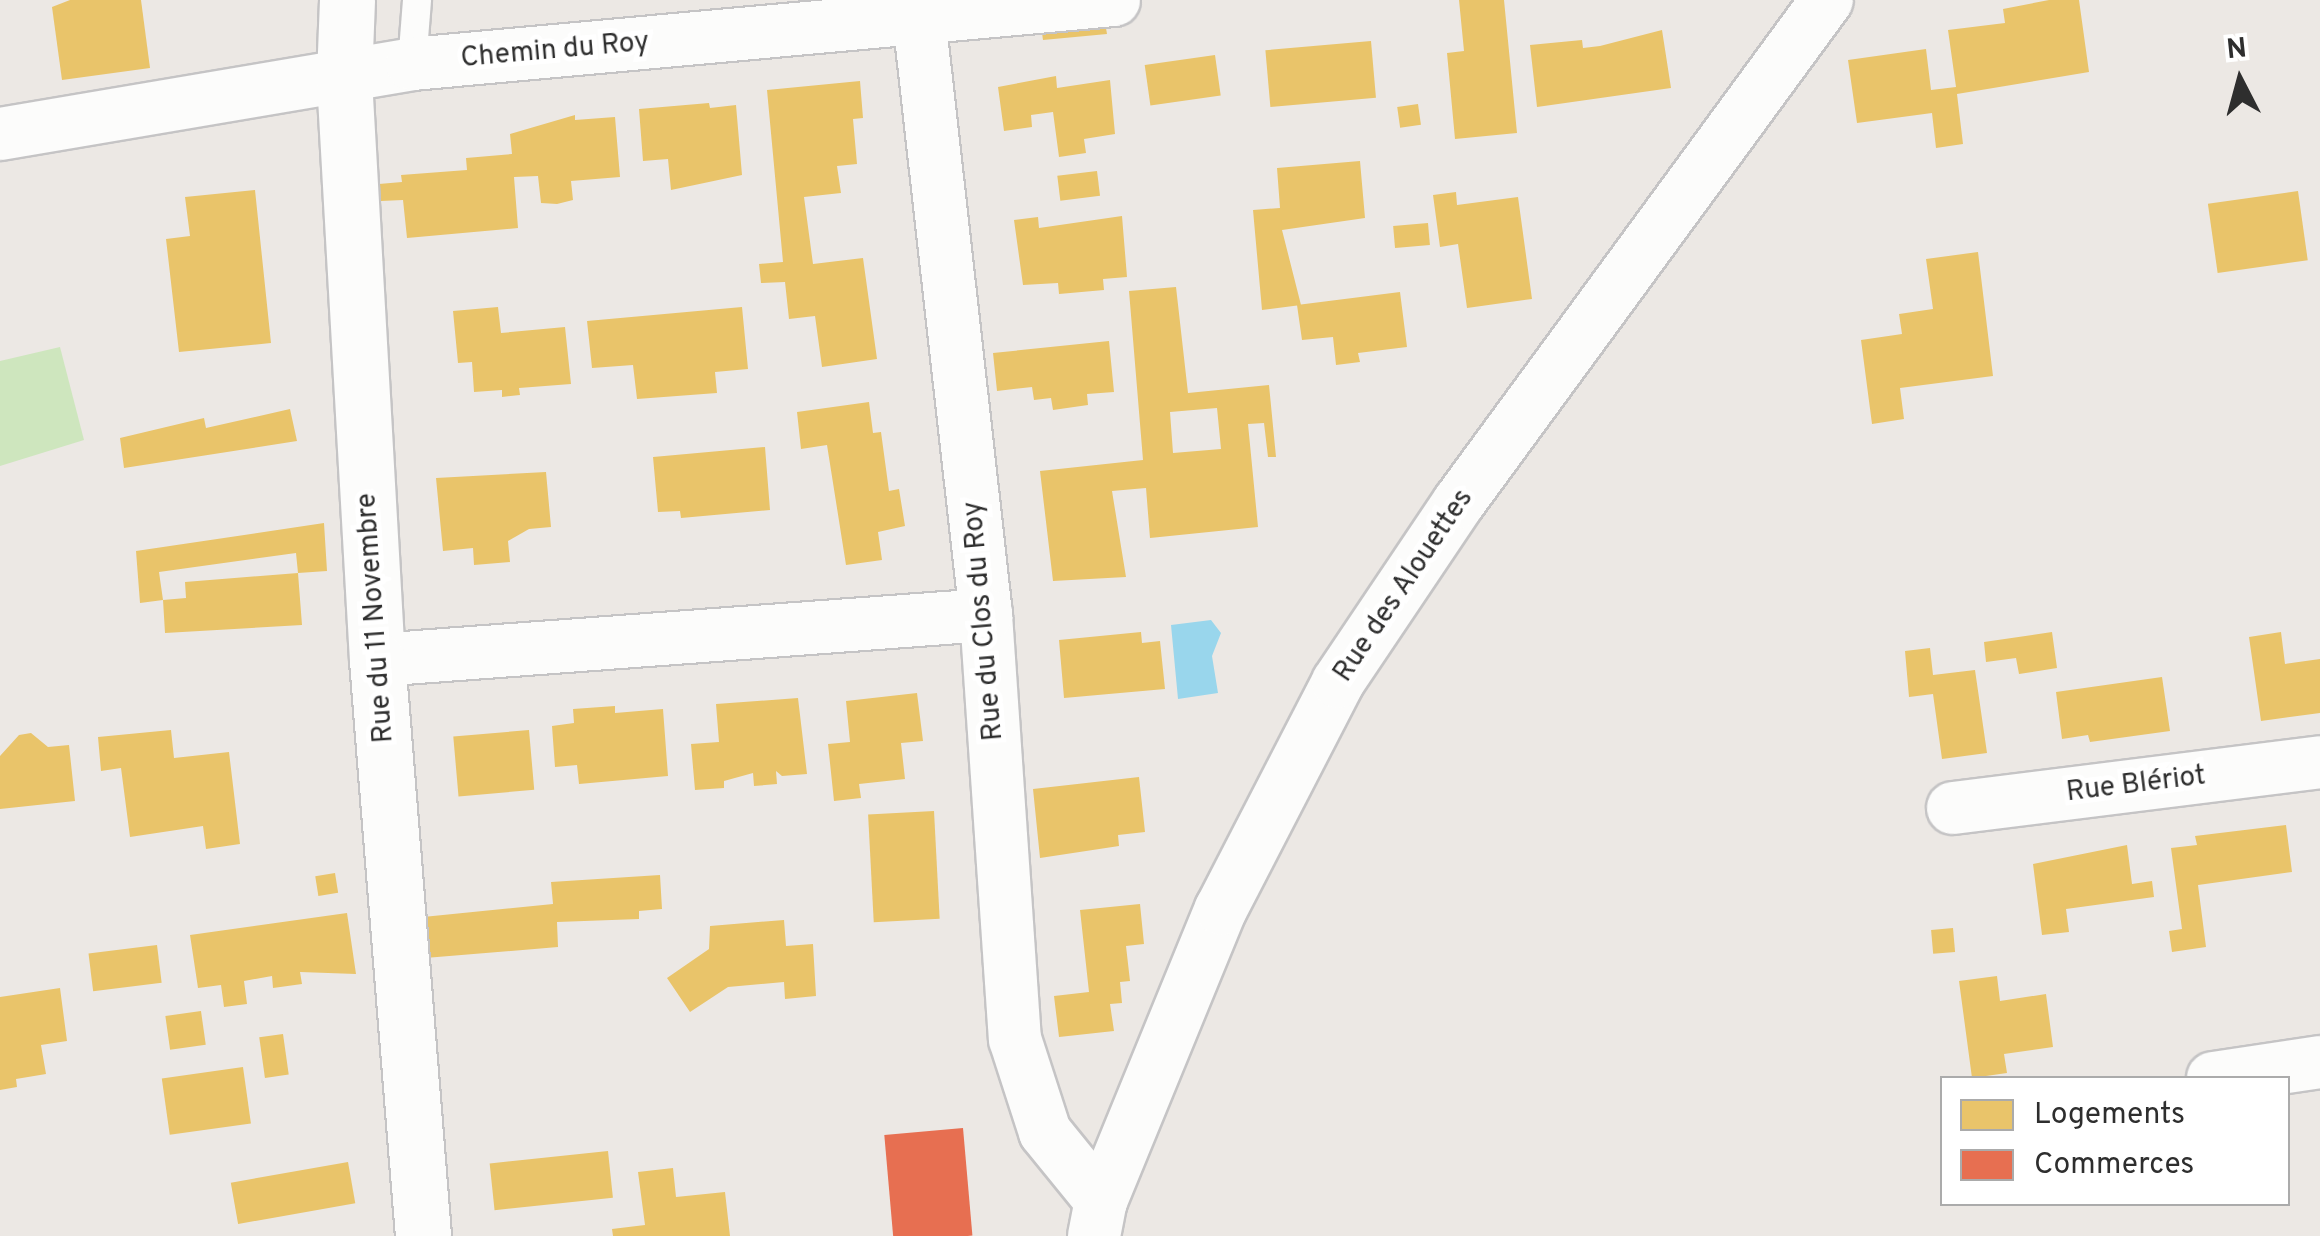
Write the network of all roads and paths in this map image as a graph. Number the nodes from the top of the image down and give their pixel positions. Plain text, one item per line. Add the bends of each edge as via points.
1 (347, 0) edge
2 (417, 0) edge
3 (1114, 0) edge
4 (1827, 0) edge
5 (919, 10) edge
6 (412, 64) junction
7 (344, 79) junction
8 (0, 134) edge
9 (986, 615) junction
10 (377, 660) junction
11 (2320, 762) edge
12 (1952, 808) dead end
13 (2320, 1062) edge
14 (2226, 1076) edge
15 (1098, 1218) edge
16 (422, 1236) edge

1 - 7 street, Rue du 11 Novembre
2 - 6 lane
3 - 5 street, Chemin du Roy
4 - 15 street, Rue des Alouettes via 1459,502 1338,682 1221,909
5 - 6 street, Chemin du Roy
5 - 9 street, Rue du Clos du Roy
6 - 7 street, Chemin du Roy
7 - 8 street, Chemin du Roy
7 - 10 street, Rue du 11 Novembre
9 - 10 street
9 - 15 street, Rue du Clos du Roy via 1014,1040 1046,1132
10 - 16 street, Rue du 11 Novembre
11 - 12 street, Rue Blériot
13 - 14 street

